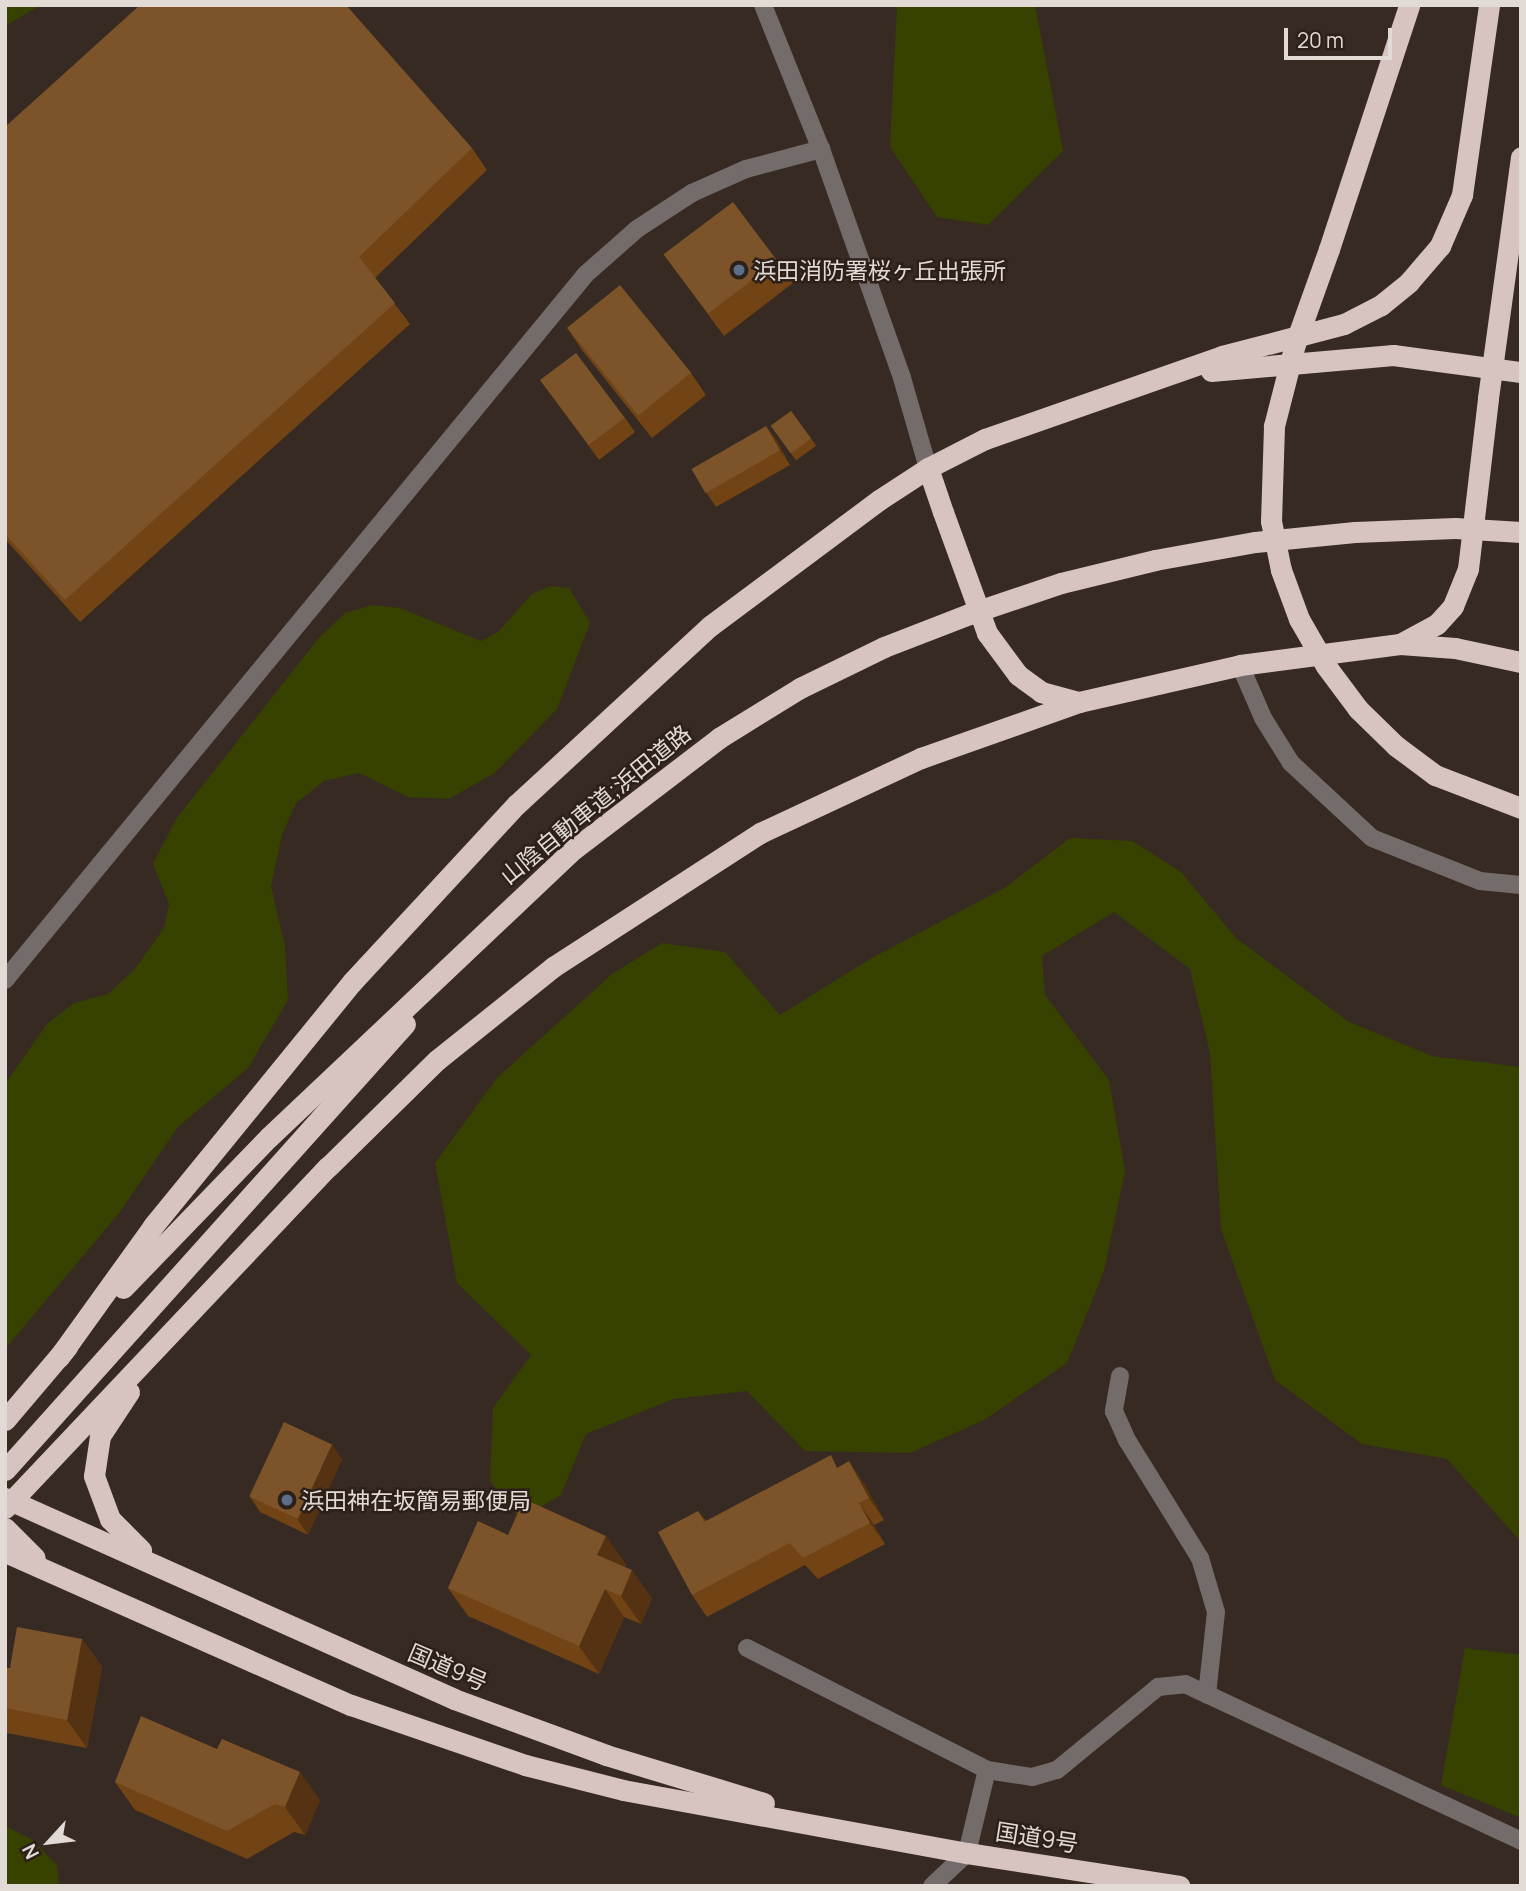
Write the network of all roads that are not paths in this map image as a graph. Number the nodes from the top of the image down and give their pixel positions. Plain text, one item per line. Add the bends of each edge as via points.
1 (763, 5) edge
2 (1409, 5) edge
3 (1489, 5) edge
4 (821, 149) junction
5 (1521, 157) edge
6 (1492, 366) junction
7 (1521, 372) edge
8 (1090, 400) junction
9 (928, 468) junction
10 (1521, 532) edge
11 (1400, 644) junction
12 (1521, 662) edge
13 (1240, 665) junction
14 (1079, 702) junction
15 (1521, 808) edge
16 (1521, 886) edge
17 (505, 912) junction
18 (5, 980) edge
19 (188, 1319) junction
20 (59, 1357) junction
21 (1120, 1376) dead end
22 (13, 1406) edge
23 (5, 1420) edge
24 (5, 1470) edge
25 (8, 1502) edge
26 (5, 1528) edge
27 (5, 1552) edge
28 (177, 1574) junction
29 (101, 1595) junction
30 (747, 1648) dead end
31 (1207, 1695) junction
32 (987, 1770) junction
33 (887, 1838) junction
34 (1521, 1841) edge
35 (967, 1853) junction
36 (932, 1886) edge
37 (1179, 1886) edge

1 - 4 street
2 - 15 highway, bridge via 1295,344 1277,415 1270,521 1281,570 1319,654 1358,709 1435,775
3 - 8 highway via 1462,195 1440,246 1409,282 1381,305 1344,324 1222,356
4 - 9 street via 902,378
4 - 18 street via 746,169 692,193 637,229 586,274
5 - 6 highway
6 - 7 highway
6 - 8 highway via 1393,355 1312,359 1206,372
6 - 11 highway, bridge via 1468,569 1453,606 1437,624
8 - 9 highway via 985,439
9 - 14 highway, bridge via 987,633 1018,675 1041,692
9 - 20 highway via 710,626 606,719 455,867 232,1126
10 - 17 highway, 山陰自動車道;浜田道路 via 1455,528 1367,531 1255,542 1088,577 969,614 860,659 719,738 642,793
11 - 12 highway via 1455,648
11 - 13 highway
13 - 14 highway
13 - 16 street via 1263,718 1291,762 1373,838 1480,881
14 - 19 highway via 921,758 760,832 553,967 393,1101 257,1240
17 - 20 highway via 269,1137
17 - 24 highway
19 - 25 highway
19 - 28 highway via 110,1418 94,1464 99,1494 124,1537
20 - 22 highway
21 - 31 street via 1114,1411 1200,1558 1216,1612
22 - 23 highway
25 - 28 highway, 国道9号
26 - 29 highway via 31,1555
27 - 29 highway, 国道9号
28 - 33 highway, 国道9号 via 360,1659 536,1731 675,1778
29 - 33 highway, 国道9号 via 351,1705 525,1765 623,1790
30 - 32 street
31 - 32 street via 1185,1684 1158,1687 1056,1770 1031,1777
31 - 34 street
32 - 35 street
33 - 35 highway, 国道9号
35 - 36 street
35 - 37 highway, 国道9号

